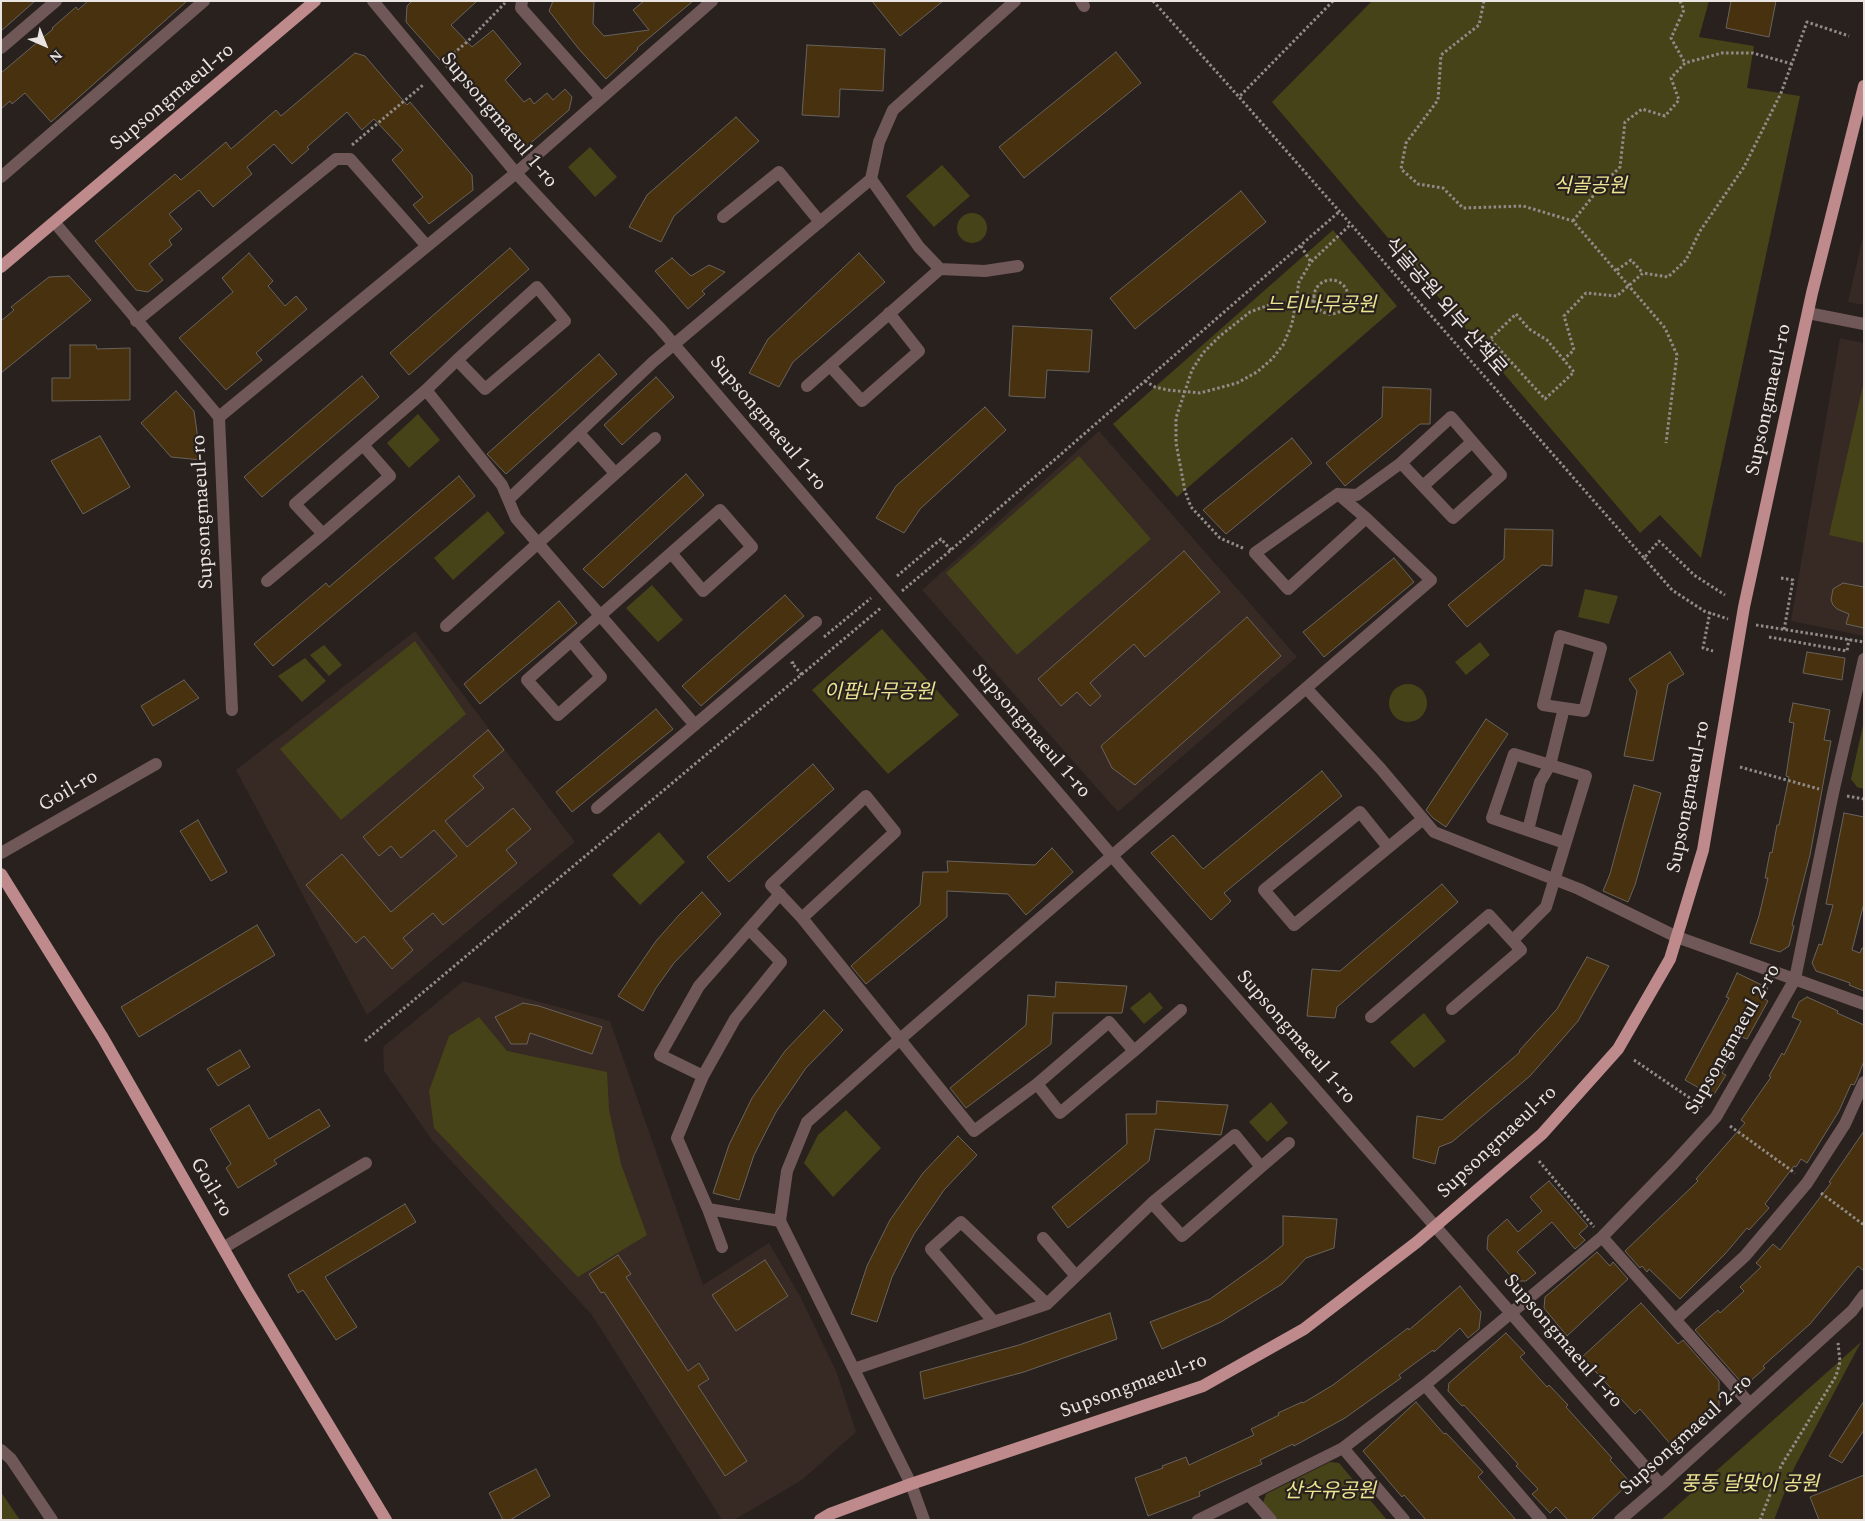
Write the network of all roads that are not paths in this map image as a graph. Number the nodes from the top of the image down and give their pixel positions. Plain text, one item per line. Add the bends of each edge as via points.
1 (56, 1) edge
2 (204, 1) edge
3 (315, 1) edge
4 (373, 1) edge
5 (522, 1) edge
6 (712, 1) edge
7 (1015, 1) edge
8 (1, 48) edge
9 (1864, 86) edge
10 (601, 98) junction
11 (516, 173) junction
12 (1, 177) edge
13 (871, 179) junction
14 (723, 217) dead end
15 (55, 222) junction
16 (820, 222) junction
17 (426, 245) junction
18 (1018, 266) dead end
19 (1, 267) edge
20 (940, 269) junction
21 (889, 313) junction
22 (1808, 313) junction
23 (136, 321) junction
24 (1864, 324) edge
25 (674, 344) junction
26 (457, 360) junction
27 (830, 366) junction
28 (807, 386) dead end
29 (426, 390) junction
30 (218, 417) junction
31 (579, 433) junction
32 (655, 438) dead end
33 (1472, 442) junction
34 (363, 445) junction
35 (1401, 463) junction
36 (615, 472) junction
37 (1423, 486) junction
38 (1338, 494) junction
39 (509, 499) junction
40 (1366, 518) junction
41 (323, 534) junction
42 (538, 544) junction
43 (672, 554) junction
44 (267, 581) dead end
45 (601, 616) junction
46 (816, 622) dead end
47 (446, 626) dead end
48 (572, 642) junction
49 (1864, 659) edge
50 (1306, 688) junction
51 (1564, 708) junction
52 (232, 710) dead end
53 (695, 725) junction
54 (156, 764) dead end
55 (1550, 765) junction
56 (597, 808) dead end
57 (1423, 819) junction
58 (1528, 830) junction
59 (1565, 843) junction
60 (1388, 847) junction
61 (1, 853) edge
62 (1112, 856) junction
63 (1, 874) edge
64 (1554, 879) junction
65 (780, 894) junction
66 (802, 918) junction
67 (749, 928) junction
68 (1677, 937) junction
69 (1513, 940) junction
70 (1794, 979) junction
71 (1864, 1004) edge
72 (1452, 1009) dead end
73 (1181, 1010) dead end
74 (1371, 1017) dead end
75 (899, 1040) junction
76 (1134, 1051) junction
77 (703, 1076) junction
78 (1864, 1082) edge
79 (1037, 1084) junction
80 (1289, 1143) dead end
81 (366, 1163) dead end
82 (1261, 1167) junction
83 (1152, 1203) junction
84 (708, 1209) junction
85 (780, 1221) junction
86 (1436, 1227) junction
87 (1602, 1237) junction
88 (1043, 1238) dead end
89 (722, 1247) dead end
90 (223, 1248) junction
91 (1076, 1276) junction
92 (1864, 1296) edge
93 (1047, 1304) junction
94 (1511, 1313) junction
95 (1676, 1319) junction
96 (994, 1322) junction
97 (854, 1369) junction
98 (1425, 1385) junction
99 (1750, 1404) junction
100 (1343, 1448) junction
101 (1, 1450) edge
102 (911, 1484) junction
103 (1662, 1485) junction
104 (1250, 1495) junction
105 (52, 1520) edge
106 (386, 1520) edge
107 (820, 1520) edge
108 (924, 1520) edge
109 (1198, 1520) edge
110 (1271, 1520) edge
111 (1404, 1520) edge
112 (1542, 1520) edge
113 (1620, 1520) edge

1 - 8 street
2 - 12 street
3 - 15 main road, Supsongmaeul-ro
4 - 11 street, Supsongmaeul 1-ro
5 - 10 street via 521,8
6 - 10 street
7 - 13 street via 893,110 879,142
9 - 22 main road, Supsongmaeul-ro
10 - 11 street
11 - 17 street
11 - 25 street, Supsongmaeul 1-ro
13 - 16 street
13 - 20 street via 919,247
14 - 16 street via 779,172
15 - 19 main road, Supsongmaeul-ro
15 - 23 street, Supsongmaeul-ro
16 - 25 street
17 - 23 street via 350,159 336,159
17 - 30 street
18 - 20 street via 985,271
20 - 21 street
21 - 27 street
21 - 27 street via 920,351 862,401
22 - 24 street
22 - 68 main road, Supsongmaeul-ro via 1744,607 1703,850
23 - 30 street, Supsongmaeul-ro
25 - 31 street
25 - 62 street, Supsongmaeul 1-ro
26 - 26 street via 537,287 565,320 485,389
26 - 29 street
27 - 28 street
29 - 34 street
29 - 39 street via 502,485
30 - 52 street, Supsongmaeul-ro
31 - 36 street
31 - 39 street
32 - 36 street
33 - 35 street via 1451,417
33 - 37 street
33 - 37 street via 1501,475 1453,518
34 - 41 street via 390,476
34 - 41 street via 295,504
35 - 37 street
35 - 38 street via 1357,495
36 - 42 street
38 - 40 street
38 - 40 street via 1255,553 1288,589
39 - 42 street via 516,518
40 - 50 street via 1431,580
41 - 44 street
42 - 45 street
42 - 47 street
43 - 43 street via 720,510 752,547 703,591
43 - 45 street
45 - 48 street
45 - 53 street
46 - 53 street
48 - 48 street via 601,677 558,714 527,680
49 - 70 street, Supsongmaeul 2-ro
50 - 57 street
50 - 62 street
51 - 51 street via 1584,711 1601,648 1560,636 1543,705
51 - 55 street
53 - 56 street
54 - 61 street, Goil-ro
55 - 58 street via 1540,782
55 - 58 street via 1514,754 1492,818
55 - 59 street via 1586,776
57 - 60 street
57 - 64 street via 1434,832
58 - 59 street
59 - 64 street
60 - 60 street via 1294,925 1264,890 1360,812
62 - 75 street
62 - 86 street, Supsongmaeul 1-ro
63 - 90 main road, Goil-ro via 102,1038
64 - 68 street
64 - 69 street via 1546,907
65 - 66 street
65 - 66 street via 772,885 866,796 895,832
65 - 67 street
66 - 75 street
67 - 77 street via 781,962 735,1019
67 - 77 street via 699,986 660,1055
68 - 70 street
68 - 86 main road, Supsongmaeul-ro via 1670,959 1618,1049 1542,1134
69 - 72 street via 1521,950
69 - 74 street via 1489,915
70 - 71 street
70 - 87 street, Supsongmaeul 2-ro via 1716,1117
73 - 76 street
75 - 79 street via 974,1131
75 - 85 street via 807,1122 787,1171
76 - 79 street via 1109,1022
76 - 79 street via 1060,1113
77 - 84 street via 677,1138
78 - 95 street via 1844,1124 1807,1183 1745,1256
80 - 82 street
81 - 90 street
82 - 83 street via 1235,1135
82 - 83 street via 1182,1236
83 - 91 street
84 - 85 street
84 - 89 street
85 - 97 street
86 - 94 street, Supsongmaeul 1-ro
86 - 102 main road, Supsongmaeul-ro via 1304,1329 1203,1386
87 - 94 street, Supsongmaeul 2-ro
87 - 95 street
88 - 91 street
90 - 106 main road, Goil-ro
91 - 93 street
92 - 99 street, Supsongmaeul 2-ro via 1852,1311
93 - 96 street
93 - 96 street via 961,1222 931,1249
94 - 98 street, Supsongmaeul 2-ro
94 - 103 street, Supsongmaeul 1-ro
95 - 99 street
96 - 97 street
97 - 102 street
98 - 100 street, Supsongmaeul 2-ro
98 - 112 street
99 - 103 street, Supsongmaeul 2-ro
100 - 104 street, Supsongmaeul 2-ro
100 - 111 street
101 - 105 street via 11,1459
102 - 107 main road, Supsongmaeul-ro
102 - 108 street
103 - 113 street, Supsongmaeul 2-ro
104 - 109 street, Supsongmaeul 2-ro
104 - 110 street

